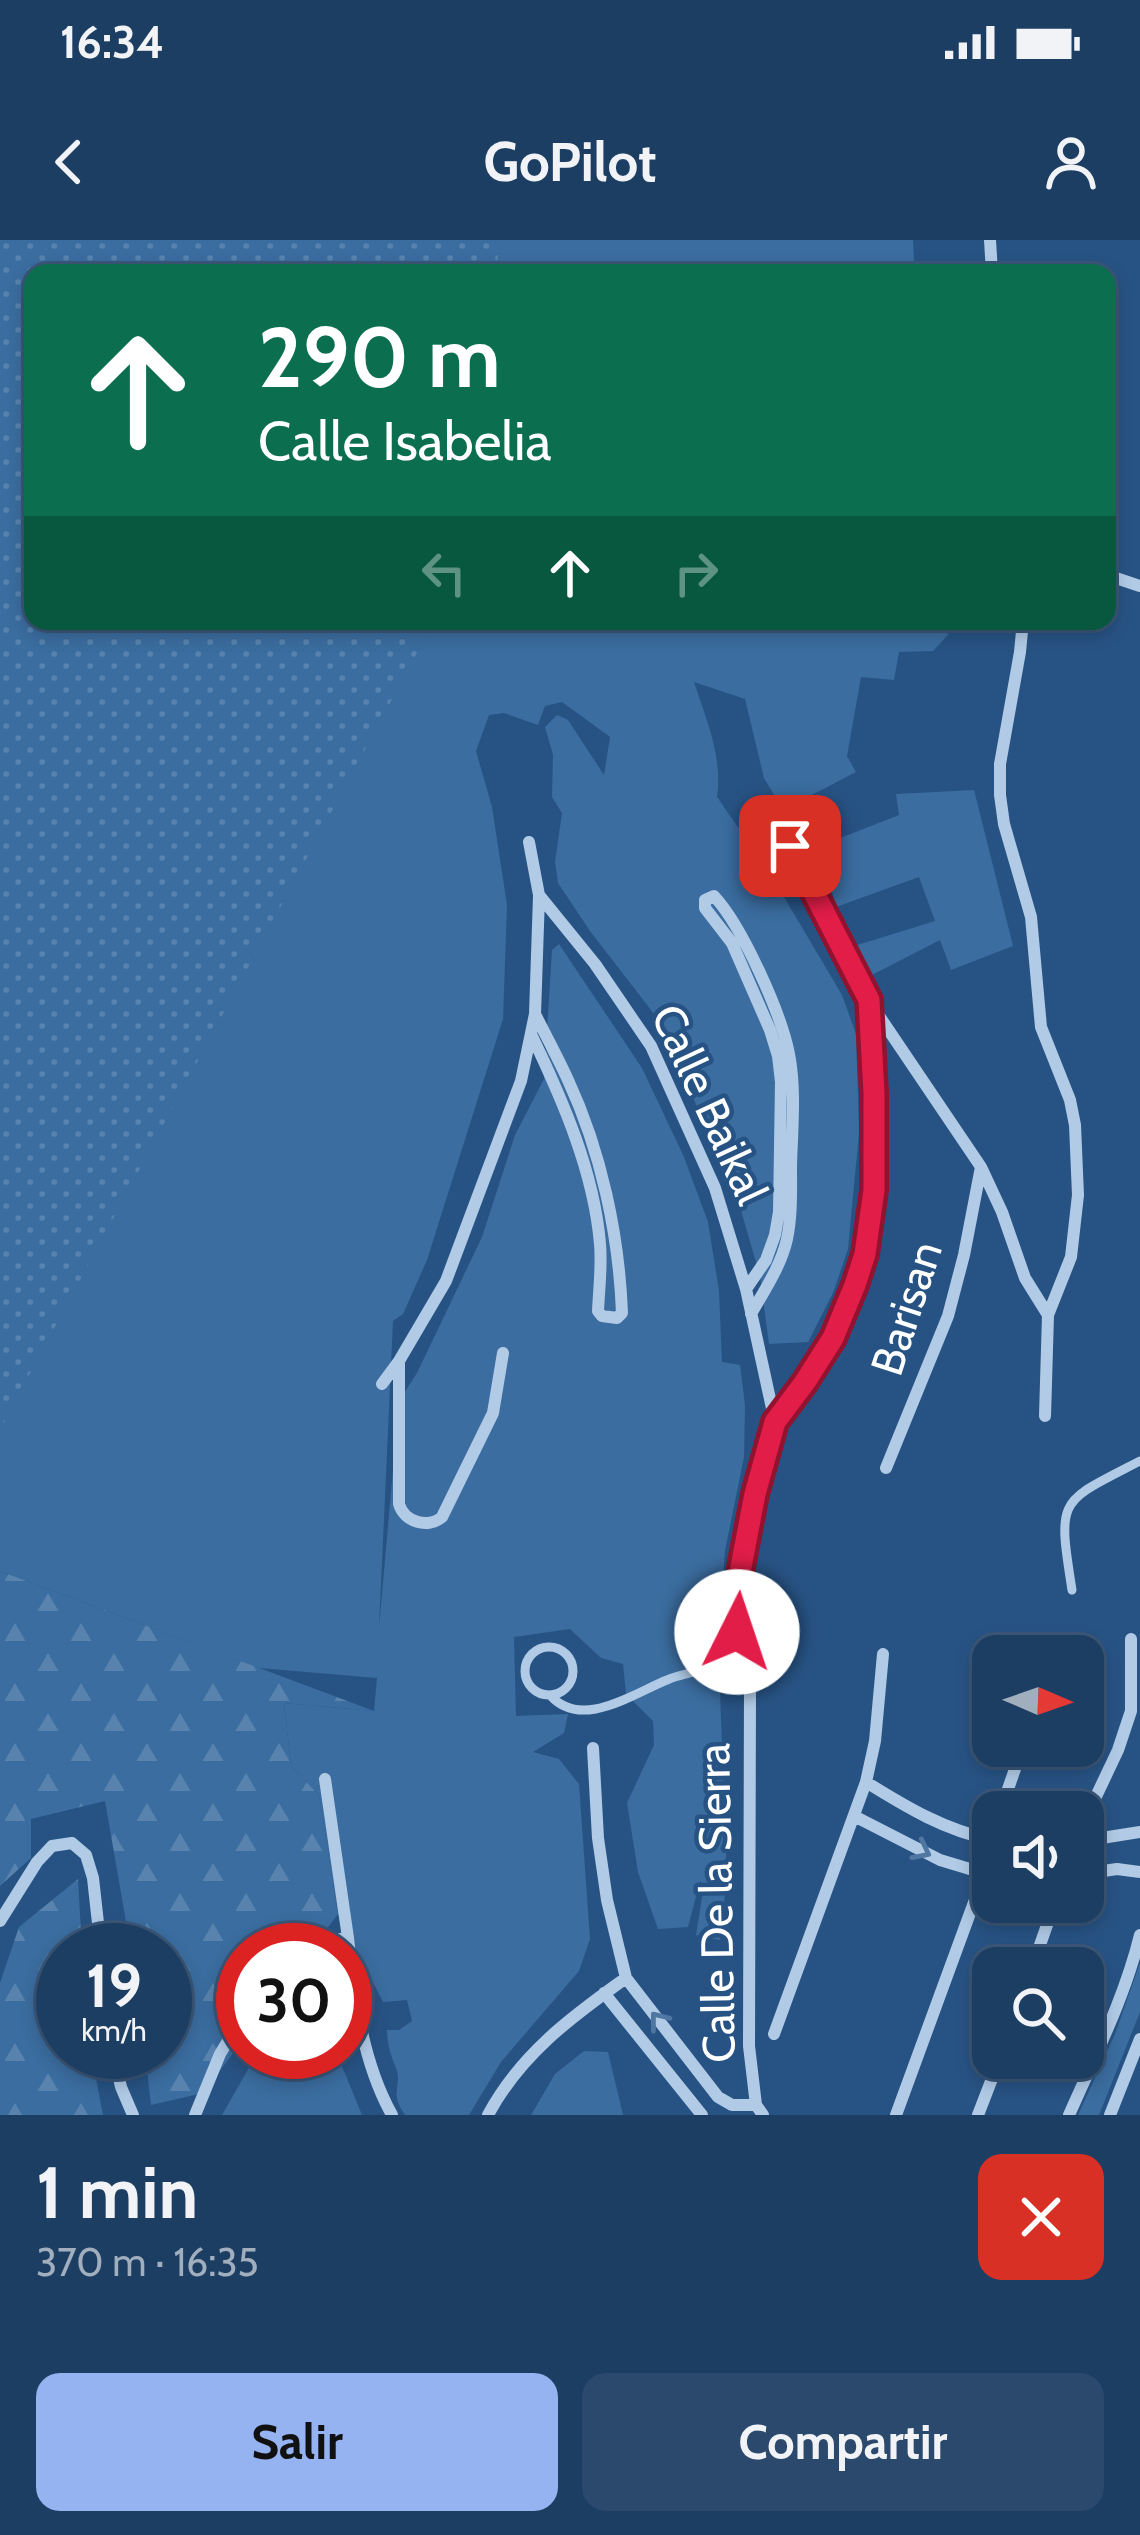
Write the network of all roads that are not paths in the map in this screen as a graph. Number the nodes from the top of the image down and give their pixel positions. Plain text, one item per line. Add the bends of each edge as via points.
1 (1022, 630) edge
2 (529, 842) dead end
3 (790, 846) dead end
4 (539, 895) junction
5 (869, 1000) junction
6 (535, 1014) junction
7 (532, 1036) junction
8 (981, 1167) junction
9 (746, 1289) junction
10 (751, 1314) junction
11 (1048, 1315) junction
12 (503, 1353) dead end
13 (399, 1361) junction
14 (382, 1384) dead end
15 (1045, 1416) dead end
16 (775, 1422) junction
17 (1140, 1461) edge
18 (886, 1468) dead end
19 (1072, 1590) dead end
20 (1130, 1639) dead end
21 (883, 1654) dead end
22 (735, 1664) joint
23 (750, 1687) dead end
24 (550, 1695) junction
25 (593, 1748) dead end
26 (326, 1779) dead end
27 (866, 1782) junction
28 (1099, 1791) edge
29 (854, 1816) junction
30 (1140, 1832) edge
31 (972, 1833) edge
32 (1104, 1837) edge
33 (972, 1870) edge
34 (1104, 1871) edge
35 (1140, 1872) edge
36 (972, 1917) edge
37 (0, 1921) edge
38 (98, 1923) edge
39 (346, 1923) edge
40 (1140, 1935) edge
41 (626, 1978) junction
42 (604, 1994) junction
43 (774, 2034) dead end
44 (1140, 2039) edge
45 (216, 2064) edge
46 (372, 2069) edge
47 (119, 2079) edge
48 (704, 2079) junction
49 (992, 2079) edge
50 (686, 2093) junction
51 (759, 2110) edge
52 (133, 2115) edge
53 (195, 2115) edge
54 (392, 2115) edge
55 (488, 2115) edge
56 (702, 2115) edge
57 (740, 2115) edge
58 (896, 2115) edge
59 (978, 2115) edge
60 (1069, 2115) edge
61 (1110, 2115) edge

1 - 11 street via 1000,795 1031,917 1041,1028 1075,1125 1078,1195 1071,1257
2 - 4 street, Calle Baikal
3 - 5 street
4 - 6 street
4 - 9 street, Calle Baikal via 651,1046 715,1188
5 - 8 street
5 - 16 street via 874,1190 865,1254 833,1338
6 - 7 street
6 - 7 street via 568,1079 607,1201 621,1280 617,1318 598,1311 601,1245 593,1204 568,1115
7 - 13 street via 460,1249
8 - 11 street
8 - 18 street, Barisan via 948,1316
9 - 10 street, Calle Baikal
9 - 10 street via 766,1260 779,1212 781,1082 770,1030 732,943 703,904 710,896 743,938 781,1026 792,1082 787,1241
10 - 16 street, Calle Baikal
11 - 15 street
12 - 13 street via 493,1413 442,1517 428,1523 407,1518 399,1504
13 - 14 street
16 - 22 street via 741,1567
17 - 19 lane via 1078,1493 1065,1509
20 - 28 street via 1131,1711
21 - 27 street
22 - 24 lane via 672,1677 590,1710
23 - 51 street, Calle De la Sierra via 749,2046
24 - 24 lane via 564,1690 573,1670 562,1650 548,1646 534,1652 525,1672 530,1686
25 - 41 street via 598,1838
26 - 39 street
27 - 29 street
27 - 31 street via 946,1827
29 -> 33 street
29 - 43 street
30 - 32 street
34 - 35 street
36 - 58 street
37 - 38 street via 37,1862 52,1846 72,1843 86,1855
40 - 60 street
41 - 42 street
48 -> 41 street
42 - 50 street
42 - 55 street via 528,2057
44 - 61 street
45 - 53 street
46 - 54 street
47 - 52 street
48 - 50 street
48 - 51 street via 726,2102
49 - 59 street
50 - 56 street
51 - 57 street

